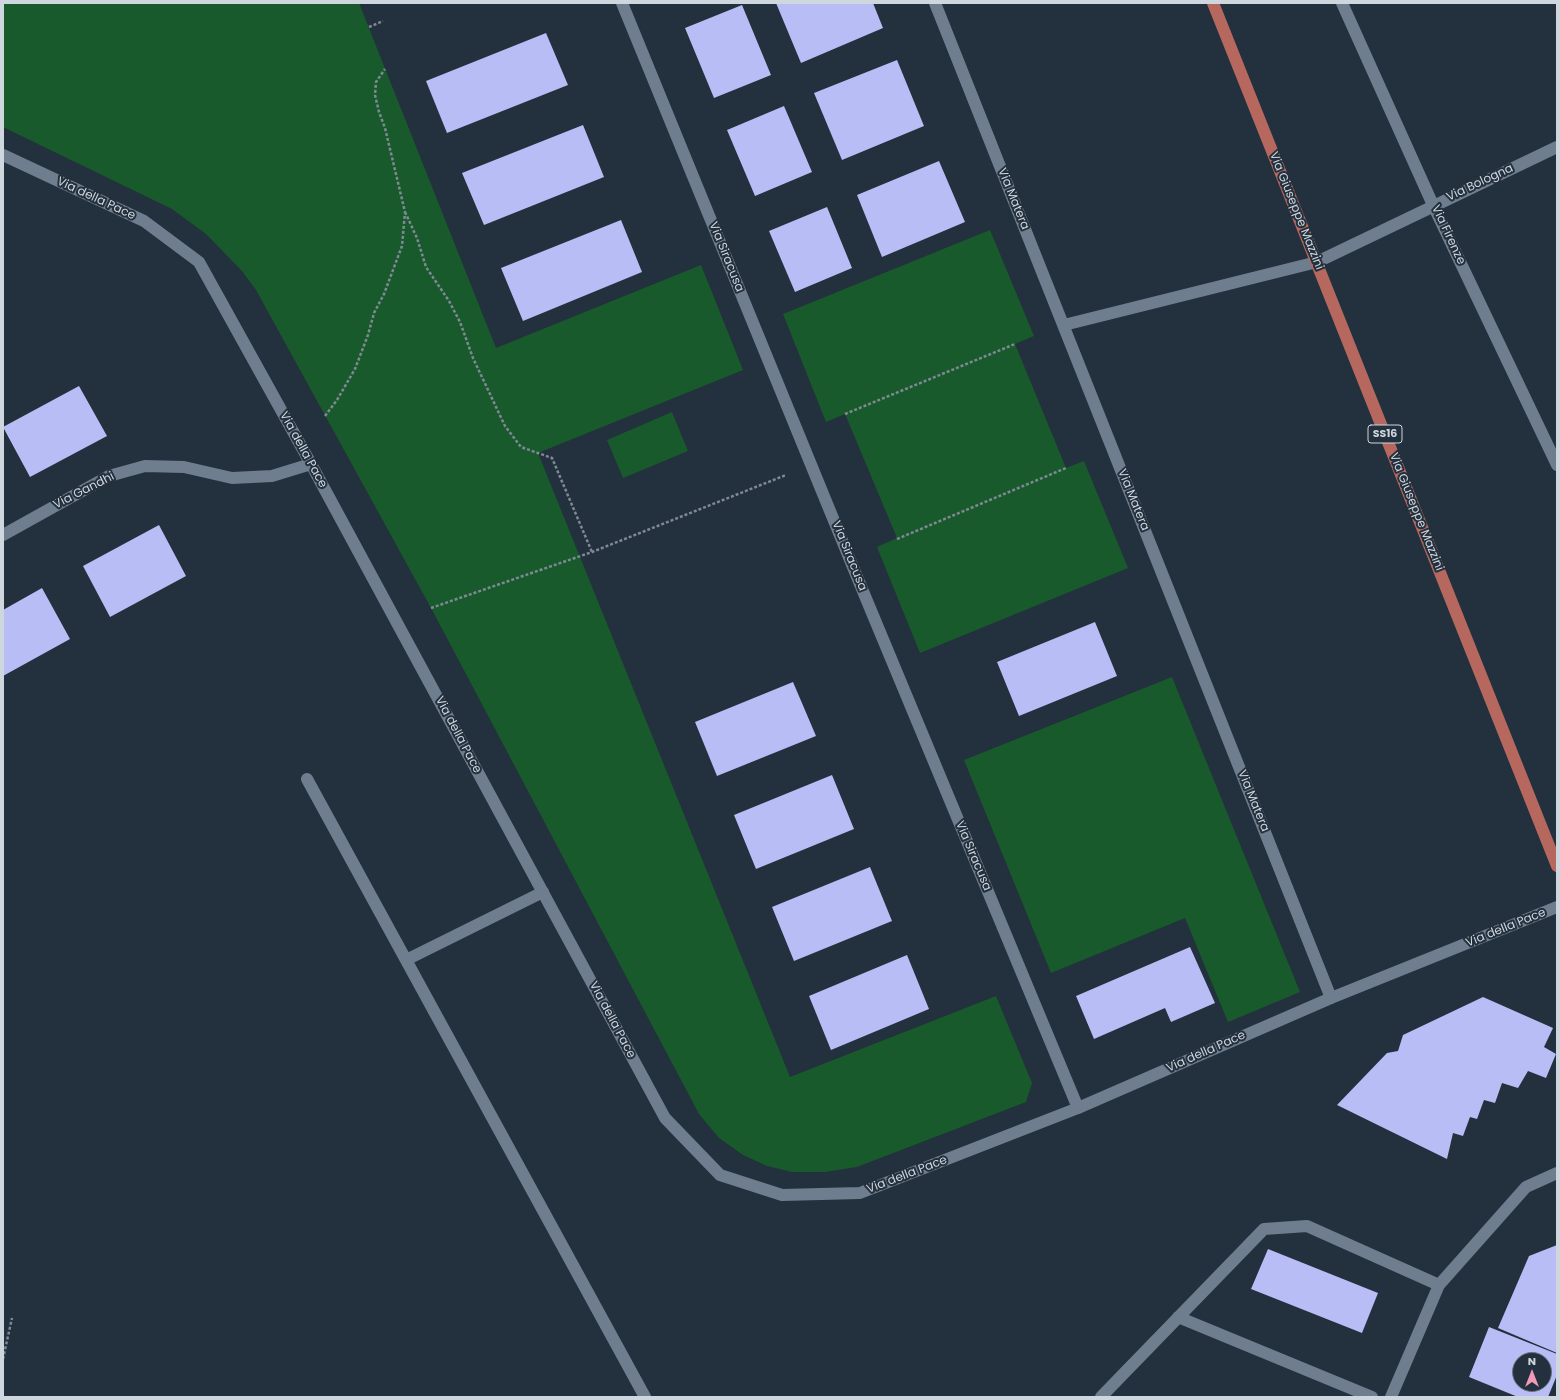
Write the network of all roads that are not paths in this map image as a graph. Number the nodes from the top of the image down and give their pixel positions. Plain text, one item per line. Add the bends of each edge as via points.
1 (622, 3) edge
2 (935, 3) edge
3 (1213, 3) edge
4 (1342, 3) edge
5 (1557, 147) edge
6 (3, 155) edge
7 (1433, 205) junction
8 (1316, 262) junction
9 (1064, 326) junction
10 (311, 464) junction
11 (1557, 466) edge
12 (3, 535) edge
13 (307, 779) dead end
14 (1557, 866) edge
15 (543, 892) junction
16 (1557, 908) edge
17 (406, 960) junction
18 (1331, 998) junction
19 (1078, 1108) junction
20 (1557, 1173) edge
21 (1439, 1285) junction
22 (1178, 1317) junction
23 (646, 1397) edge
24 (1101, 1397) edge
25 (1372, 1397) edge
26 (1391, 1397) edge

1 - 19 street, Via Siracusa
2 - 9 street, Via Matera
3 - 8 main road, Via Giuseppe Mazzini / SS16
4 - 7 street, Via Firenze
5 - 7 street, Via Bologna
6 - 10 street, Via della Pace via 144,221 199,262
7 - 8 street, Via Bologna
7 - 11 street, Via Firenze
8 - 9 street, Via Bologna
8 - 14 main road, Via Giuseppe Mazzini / SS16
9 - 18 street, Via Matera
10 - 12 street, Via Gandhi via 272,476 232,478 184,467 145,466 109,476
10 - 15 street, Via della Pace
13 - 17 street
15 - 17 street
15 - 19 street, Via della Pace via 666,1118 720,1175 782,1196 860,1193
16 - 18 street, Via della Pace
17 - 23 street
18 - 19 street, Via della Pace
20 - 21 street via 1526,1187
21 - 22 street via 1307,1226 1264,1229
21 - 26 street
22 - 24 street
22 - 25 street

